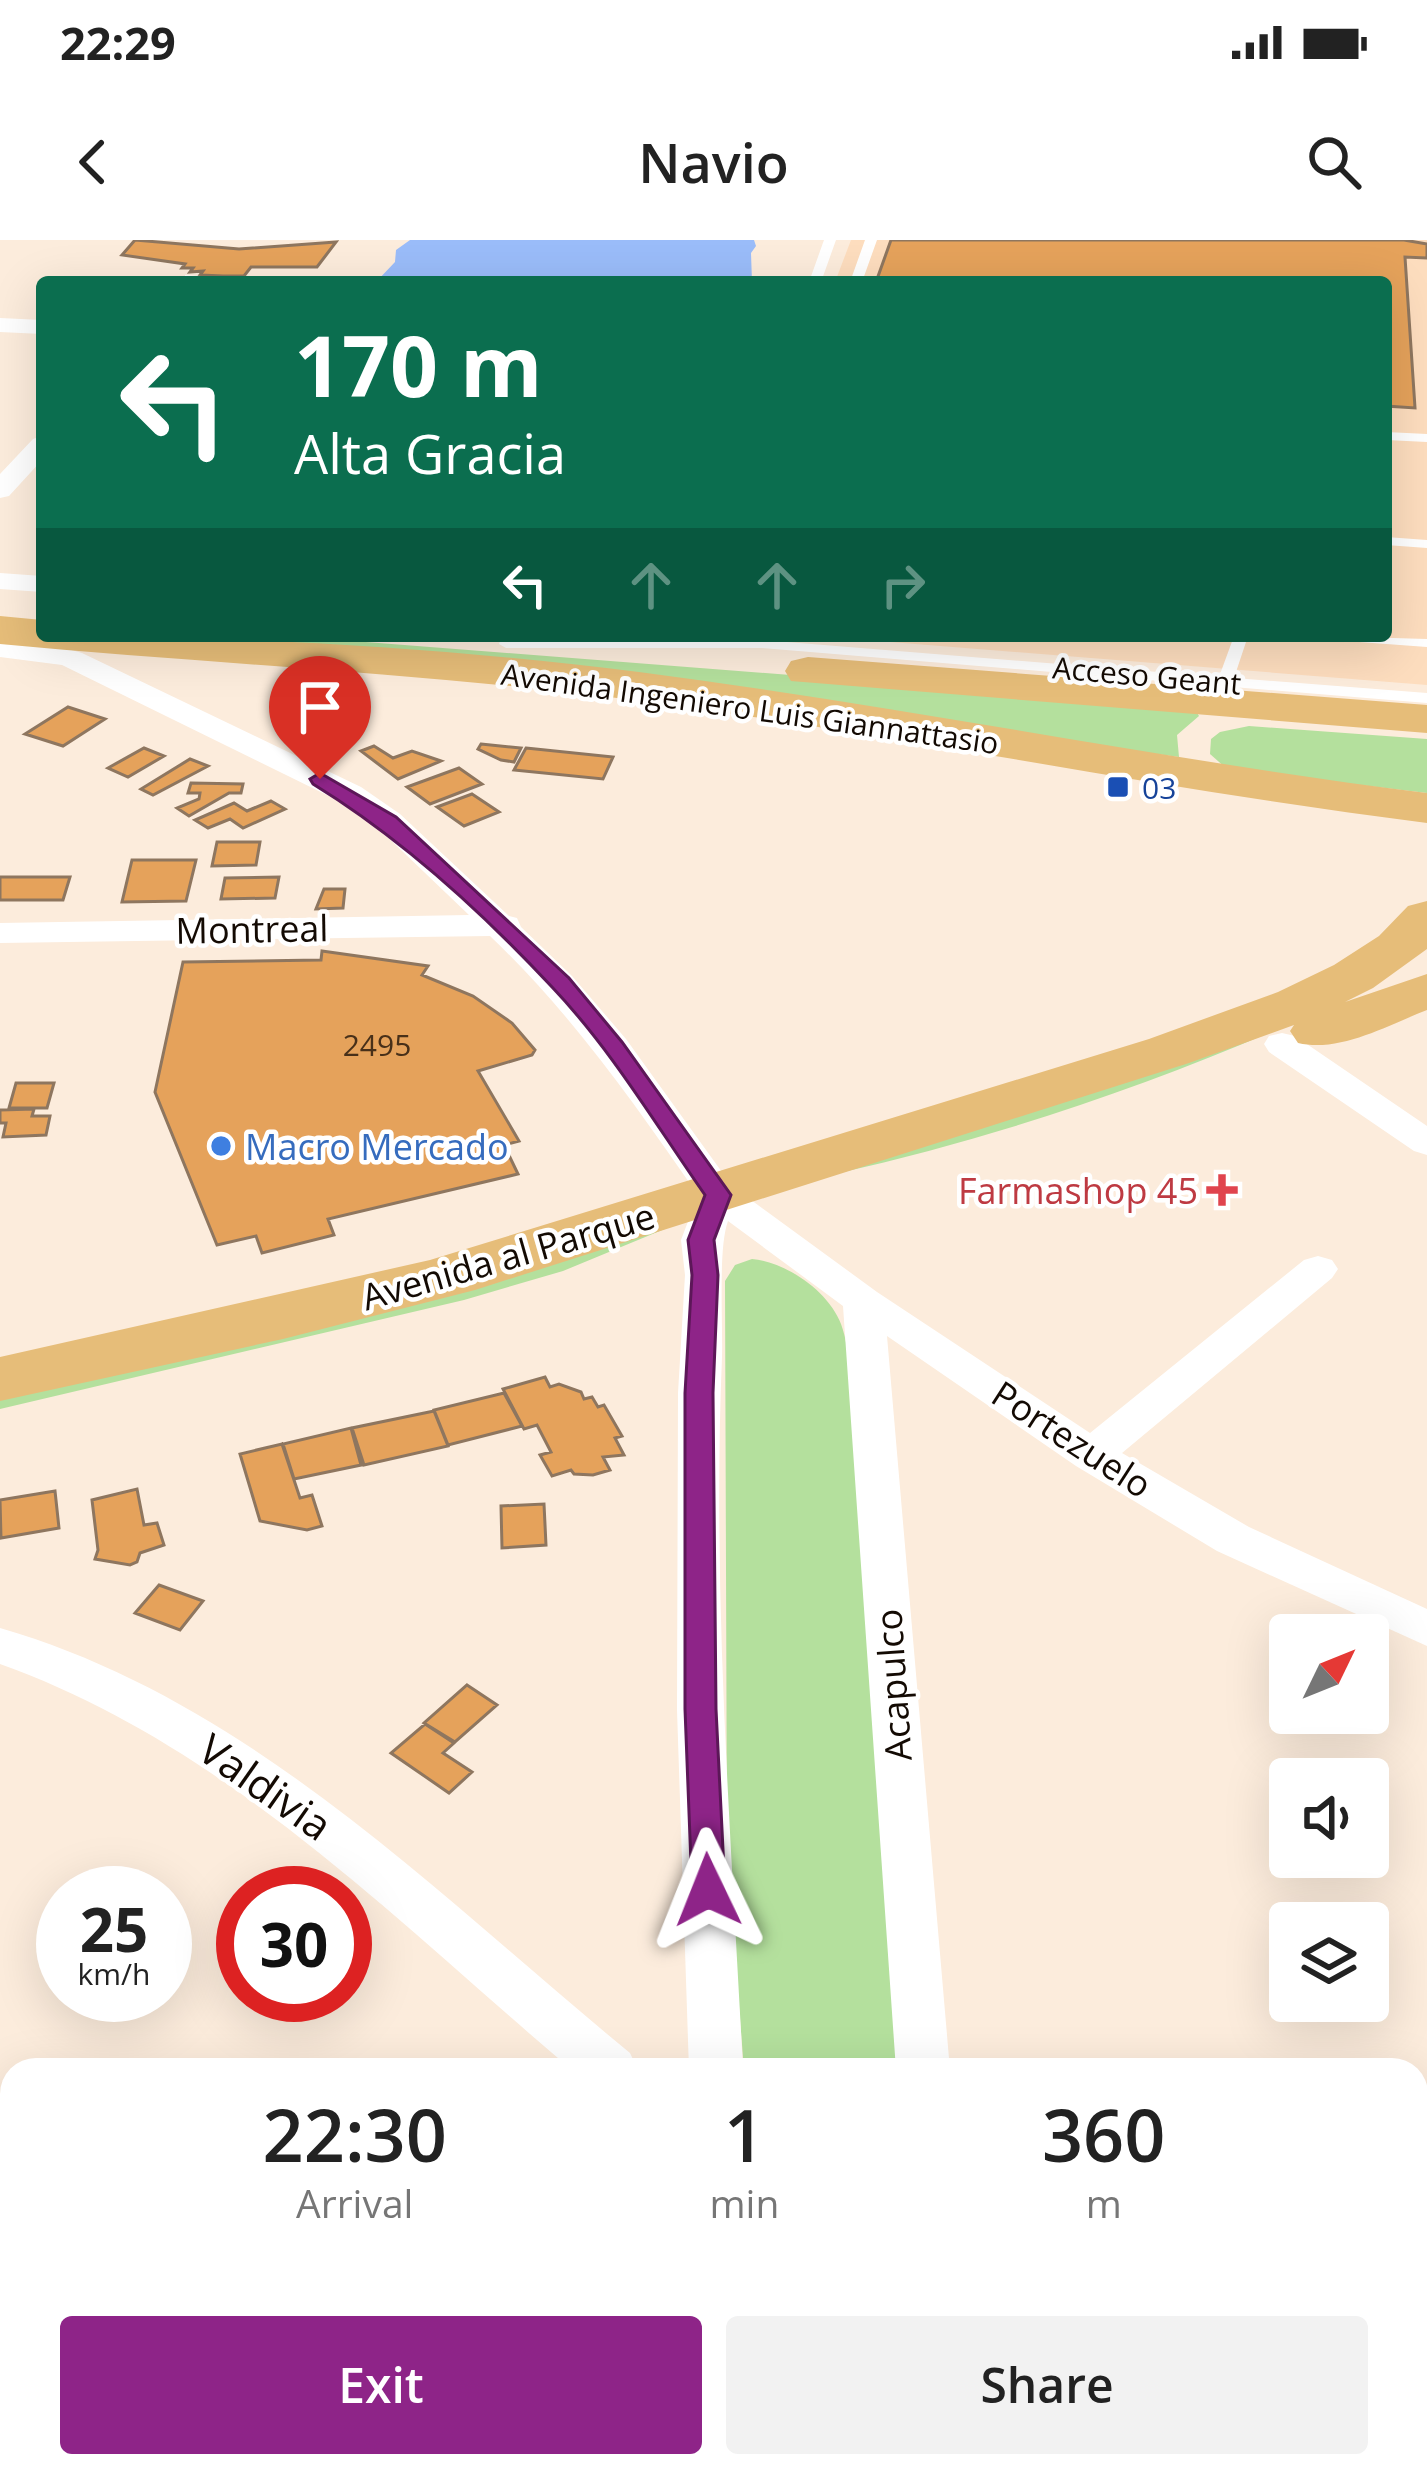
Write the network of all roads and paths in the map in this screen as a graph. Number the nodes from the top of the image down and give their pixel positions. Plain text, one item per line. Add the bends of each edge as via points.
1 (830, 240) edge
2 (871, 240) edge
3 (817, 276) edge
4 (858, 276) edge
5 (0, 325) edge
6 (36, 327) edge
7 (1392, 436) edge
8 (1427, 438) edge
9 (36, 451) edge
10 (0, 490) edge
11 (1392, 541) edge
12 (1427, 544) edge
13 (0, 580) edge
14 (36, 583) edge
15 (0, 606) edge
16 (36, 609) edge
17 (0, 630) edge
18 (36, 633) edge
19 (1392, 640) edge
20 (137, 642) edge
21 (531, 642) edge
22 (759, 642) edge
23 (1240, 642) edge
24 (1242, 642) edge
25 (1427, 643) edge
26 (0, 648) edge
27 (1225, 681) junction
28 (1262, 684) junction
29 (1427, 698) edge
30 (1427, 719) edge
31 (1427, 732) edge
32 (1235, 784) junction
33 (1294, 792) junction
34 (1427, 799) edge
35 (1360, 800) junction
36 (1427, 808) edge
37 (1427, 853) edge
38 (1427, 916) edge
39 (505, 926) junction
40 (0, 933) edge
41 (1427, 961) edge
42 (1427, 991) edge
43 (1282, 1044) junction
44 (1427, 1143) edge
45 (729, 1216) junction
46 (1318, 1269) dead end
47 (863, 1301) junction
48 (0, 1379) edge
49 (0, 1420) edge
50 (1091, 1455) junction
51 (1427, 1629) edge
52 (0, 1646) edge
53 (597, 2058) edge
54 (716, 2058) edge
55 (921, 2058) edge

1 - 3 lane
2 - 4 lane
5 - 6 street
7 - 8 lane
9 - 10 street
11 - 12 lane
13 - 14 street
15 - 16 main road
17 - 18 main road
19 - 25 lane
20 - 32 main road, Avenida Ingeniero Luis Giannattasio via 635,686
21 - 30 main road, Avenida Ingeniero Luis Giannattasio
22 - 27 lane, Acceso Geant
23 - 27 lane
24 - 28 lane
26 - 39 street via 72,659 350,794
27 - 28 lane, Acceso Geant
28 - 29 lane, Acceso Geant
31 - 32 main road via 1228,721 1202,732 1194,755
32 - 33 main road, Avenida Ingeniero Luis Giannattasio
33 - 35 main road, Avenida Ingeniero Luis Giannattasio
33 - 37 main road via 1391,827
34 - 35 main road
35 - 36 main road, Avenida Ingeniero Luis Giannattasio
38 - 45 main road, Avenida al Parque via 1399,947 1346,979 1252,1020
39 - 40 street, Montreal
39 - 45 street via 614,1047
41 - 43 main road
42 - 43 main road
43 - 44 street
43 - 45 main road, Avenida al Parque
45 - 47 street, Portezuelo
45 - 48 main road, Avenida al Parque
45 - 49 main road, Avenida al Parque via 577,1281 346,1344
45 - 54 street via 705,1275 699,1393
46 - 50 street
47 - 50 street, Portezuelo
47 - 55 street, Acapulco
50 - 51 street, Portezuelo via 1233,1539
52 - 53 street, Valdivia via 119,1693 210,1742 311,1814

